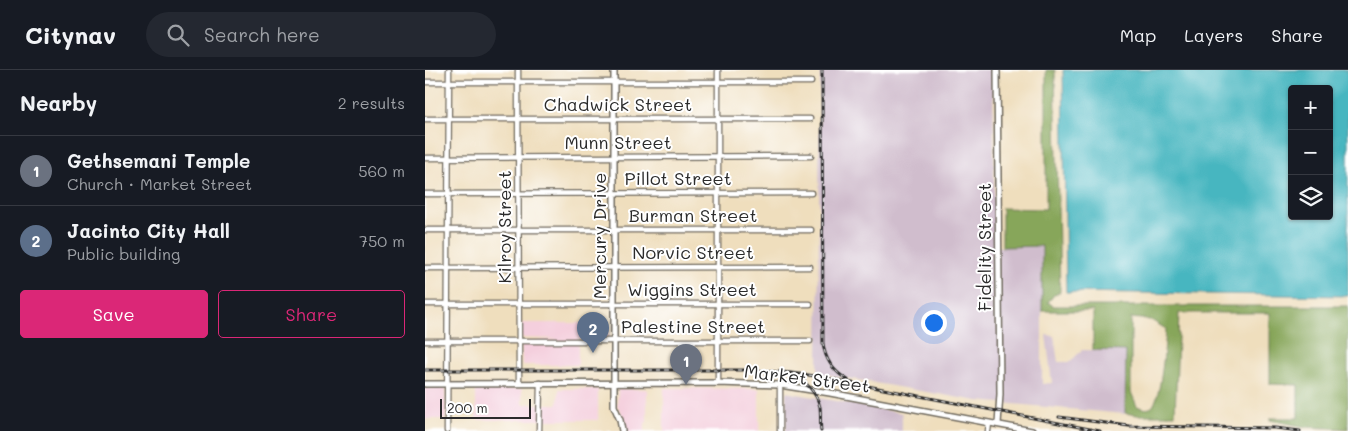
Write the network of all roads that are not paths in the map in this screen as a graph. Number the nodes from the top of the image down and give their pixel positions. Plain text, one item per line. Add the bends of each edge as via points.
1 (449, 70) edge
2 (518, 70) edge
3 (614, 70) edge
4 (718, 70) edge
5 (997, 70) edge
6 (425, 82) edge
7 (449, 82) junction
8 (518, 82) junction
9 (614, 82) junction
10 (718, 82) junction
11 (811, 82) dead end
12 (425, 119) edge
13 (449, 119) junction
14 (519, 119) junction
15 (614, 119) junction
16 (718, 119) junction
17 (811, 119) dead end
18 (811, 156) dead end
19 (613, 157) junction
20 (718, 157) junction
21 (425, 158) edge
22 (448, 158) junction
23 (519, 158) junction
24 (613, 193) junction
25 (718, 193) junction
26 (811, 193) dead end
27 (425, 194) edge
28 (448, 194) junction
29 (519, 194) junction
30 (425, 230) edge
31 (448, 230) junction
32 (519, 230) junction
33 (613, 230) junction
34 (718, 230) junction
35 (811, 230) dead end
36 (519, 267) junction
37 (613, 267) junction
38 (718, 267) junction
39 (811, 267) dead end
40 (425, 268) edge
41 (448, 268) junction
42 (425, 304) edge
43 (448, 304) junction
44 (519, 304) junction
45 (613, 304) junction
46 (718, 304) junction
47 (810, 304) dead end
48 (810, 340) dead end
49 (425, 341) edge
50 (448, 341) junction
51 (519, 341) junction
52 (613, 341) junction
53 (718, 341) junction
54 (519, 383) junction
55 (540, 383) junction
56 (718, 383) junction
57 (425, 384) edge
58 (448, 384) junction
59 (614, 384) junction
60 (780, 385) junction
61 (989, 423) junction
62 (998, 424) junction
63 (447, 431) edge
64 (539, 431) edge
65 (622, 431) edge
66 (780, 431) edge
67 (988, 431) edge
68 (1032, 431) edge

1 - 7 street
2 - 8 street, Kilroy Street
3 - 9 main road, Mercury Drive
4 - 10 street
5 - 62 main road, Fidelity Street
6 - 7 street
7 - 8 street
7 - 13 street
8 - 9 street
8 - 14 street, Kilroy Street
9 - 10 street
9 - 15 main road, Mercury Drive
10 - 11 street
10 - 16 street
12 - 13 street, Chadwick Street
13 - 14 street, Chadwick Street
13 - 22 street
14 - 15 street, Chadwick Street
14 - 23 street, Kilroy Street
15 - 16 street, Chadwick Street
15 - 19 main road, Mercury Drive
16 - 17 street, Chadwick Street
16 - 20 street
18 - 20 street, Munn Street
19 - 20 street, Munn Street
19 - 23 street, Munn Street
19 - 24 main road, Mercury Drive
20 - 25 street
21 - 22 street, Munn Street
22 - 23 street, Munn Street
22 - 28 street
23 - 29 street, Kilroy Street
24 - 25 street, Pillot Street
24 - 29 street, Pillot Street
24 - 33 main road, Mercury Drive
25 - 26 street, Pillot Street
25 - 34 street
27 - 28 street, Pillot Street
28 - 29 street, Pillot Street
28 - 31 street
29 - 32 street, Kilroy Street
30 - 31 street, Burman Street
31 - 32 street, Burman Street
31 - 41 street
32 - 33 street, Burman Street
32 - 36 street, Kilroy Street
33 - 34 street, Burman Street
33 - 37 main road, Mercury Drive
34 - 35 street, Burman Street
34 - 38 street
36 - 37 street, Norvic Street
36 - 41 street, Norvic Street
36 - 44 street, Kilroy Street
37 - 38 street, Norvic Street
37 - 45 main road, Mercury Drive
38 - 39 street, Norvic Street
38 - 46 street
40 - 41 street, Norvic Street
41 - 43 street
42 - 43 street, Wiggins Street
43 - 44 street, Wiggins Street
43 - 50 street
44 - 45 street, Wiggins Street
44 - 51 street, Kilroy Street
45 - 46 street, Wiggins Street
45 - 52 main road, Mercury Drive
46 - 47 street, Wiggins Street
46 - 53 street
48 - 53 street, Palestine Street
49 - 50 street, Palestine Street
50 - 51 street, Palestine Street
50 - 58 street
51 - 52 street, Palestine Street
51 - 54 street, Kilroy Street
52 - 53 street, Palestine Street
52 - 59 main road, Mercury Drive
53 - 56 street
54 - 55 main road, Market Street
54 - 58 main road, Market Street
55 - 59 main road, Market Street
55 - 64 street
56 - 59 main road, Market Street
56 - 60 main road, Market Street
57 - 58 main road, Market Street
58 - 63 street
59 - 65 main road, Mercury Drive via 614,406
60 - 61 main road, Market Street
60 - 66 street
61 - 62 main road, Market Street
61 - 67 street
62 - 68 main road, Market Street

